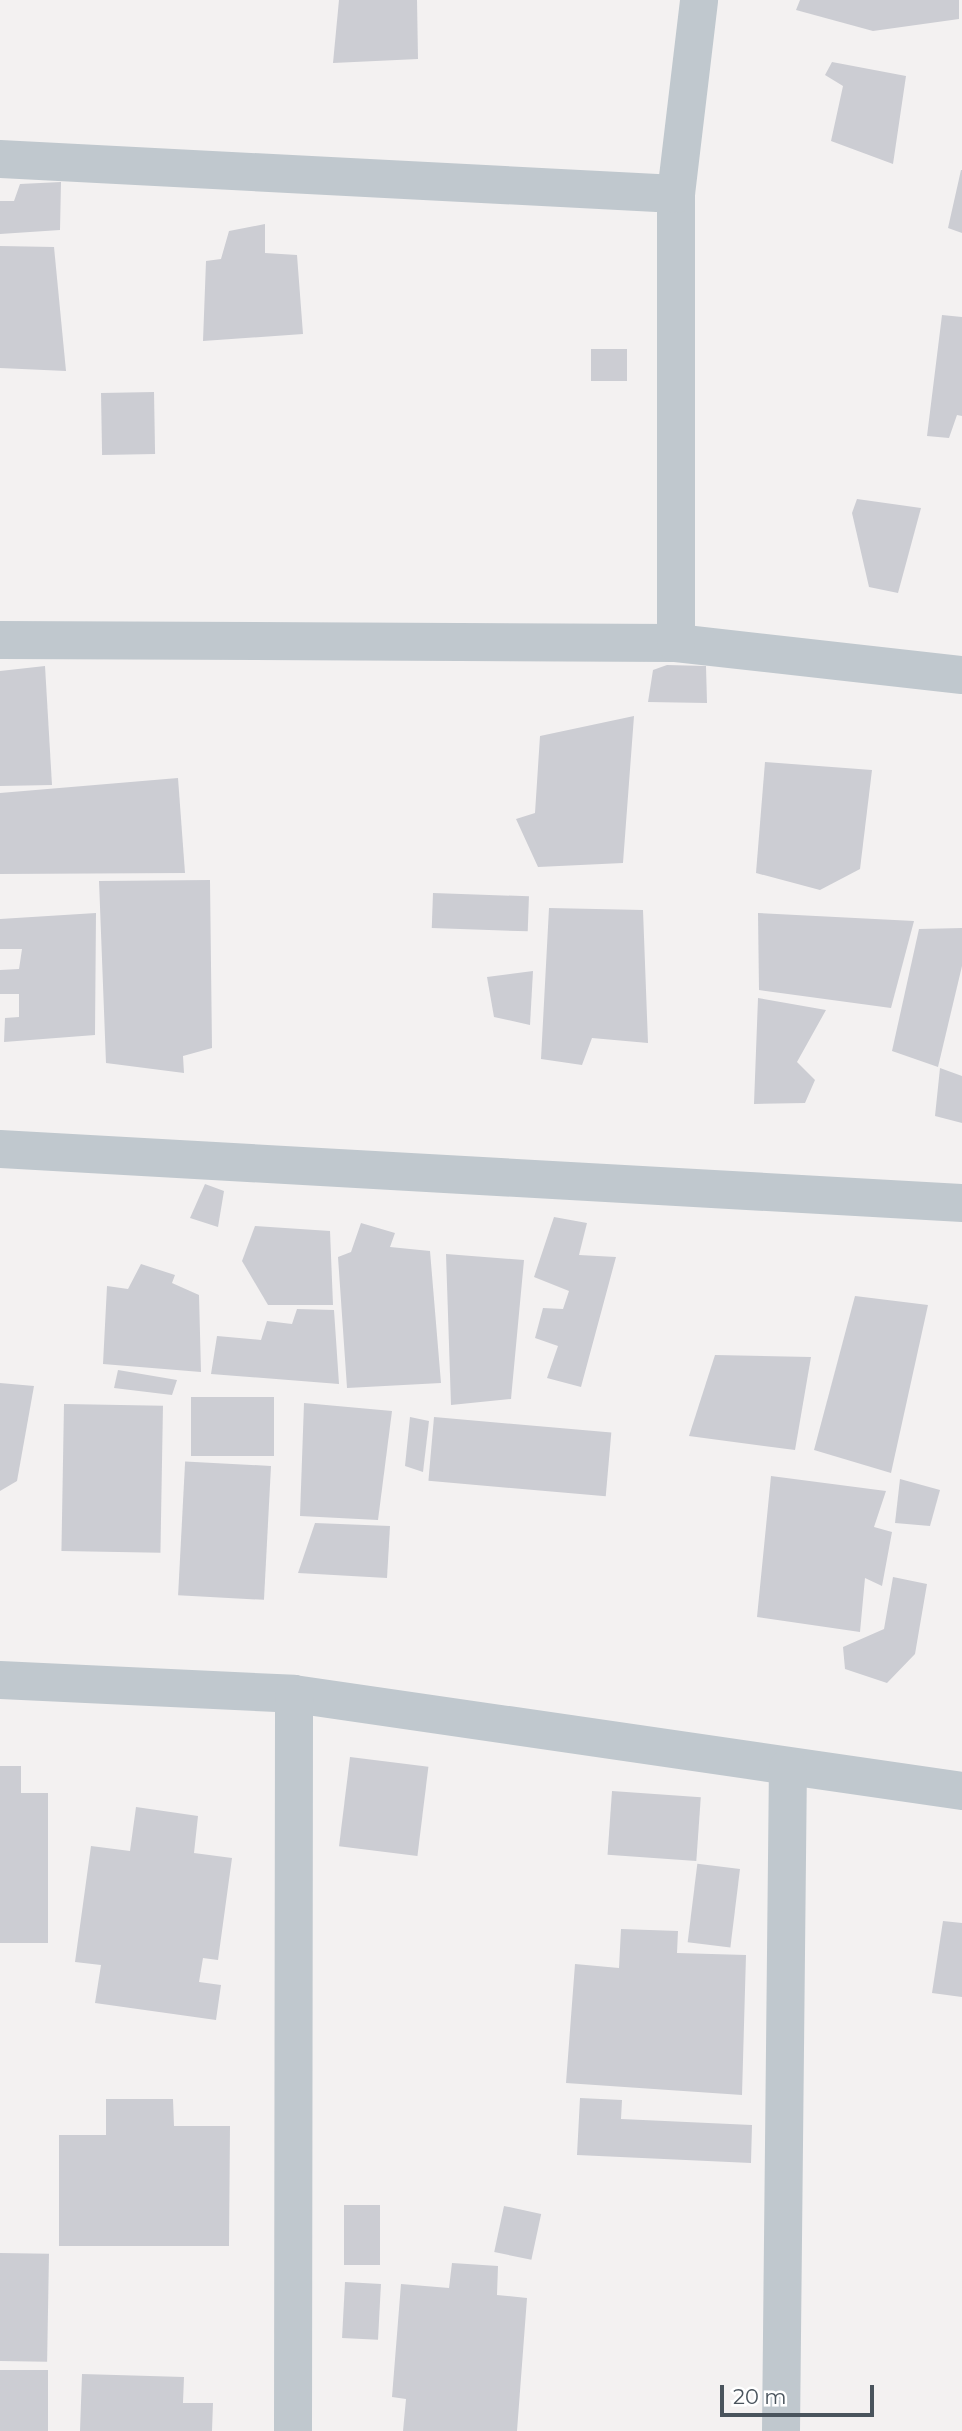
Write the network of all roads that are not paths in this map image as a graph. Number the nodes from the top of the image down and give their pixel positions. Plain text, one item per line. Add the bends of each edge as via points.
1 (699, 0) edge
2 (0, 159) edge
3 (676, 194) junction
4 (0, 640) edge
5 (676, 643) junction
6 (962, 675) edge
7 (0, 1149) edge
8 (962, 1203) edge
9 (0, 1680) edge
10 (294, 1694) junction
11 (788, 1768) junction
12 (962, 1791) edge
13 (293, 2431) edge
14 (780, 2431) edge

1 - 3 street
2 - 3 street
3 - 5 street
4 - 5 street
5 - 6 street
7 - 8 street
9 - 10 street
10 - 11 street
10 - 13 street
11 - 12 street
11 - 14 street

